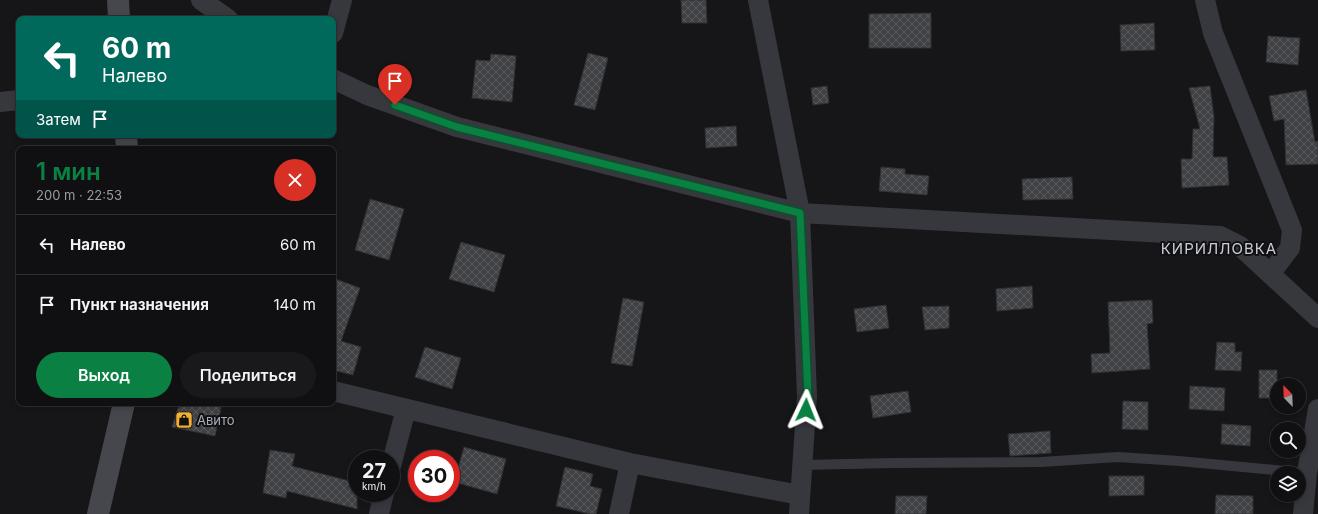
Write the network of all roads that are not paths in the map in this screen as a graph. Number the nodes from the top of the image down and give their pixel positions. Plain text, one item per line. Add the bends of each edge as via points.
1 (118, 0) edge
2 (201, 0) edge
3 (342, 0) edge
4 (758, 0) edge
5 (1205, 0) edge
6 (119, 16) edge
7 (224, 16) edge
8 (336, 22) edge
9 (336, 80) edge
10 (16, 100) edge
11 (0, 102) edge
12 (800, 213) junction
13 (1270, 274) junction
14 (1318, 318) edge
15 (336, 392) edge
16 (123, 406) edge
17 (406, 409) junction
18 (1318, 409) edge
19 (395, 450) edge
20 (630, 463) junction
21 (802, 466) junction
22 (1307, 473) junction
23 (382, 502) edge
24 (799, 505) edge
25 (98, 514) edge
26 (379, 514) edge
27 (619, 514) edge
28 (1303, 514) edge

1 - 6 main road
2 - 7 street
3 - 8 street
4 - 12 street
5 - 13 street via 1213,33 1292,230 1290,248
9 - 12 street via 367,95 457,127
10 - 11 street
12 - 13 street via 1220,236 1240,246
12 - 21 street via 808,396
13 - 14 street
15 - 17 street
16 - 25 main road
17 - 19 street
17 - 20 street
18 - 22 street
20 - 24 street
20 - 27 street
21 - 22 lane via 893,462 1041,462 1118,457
21 - 24 street
22 - 28 street
23 - 26 street

